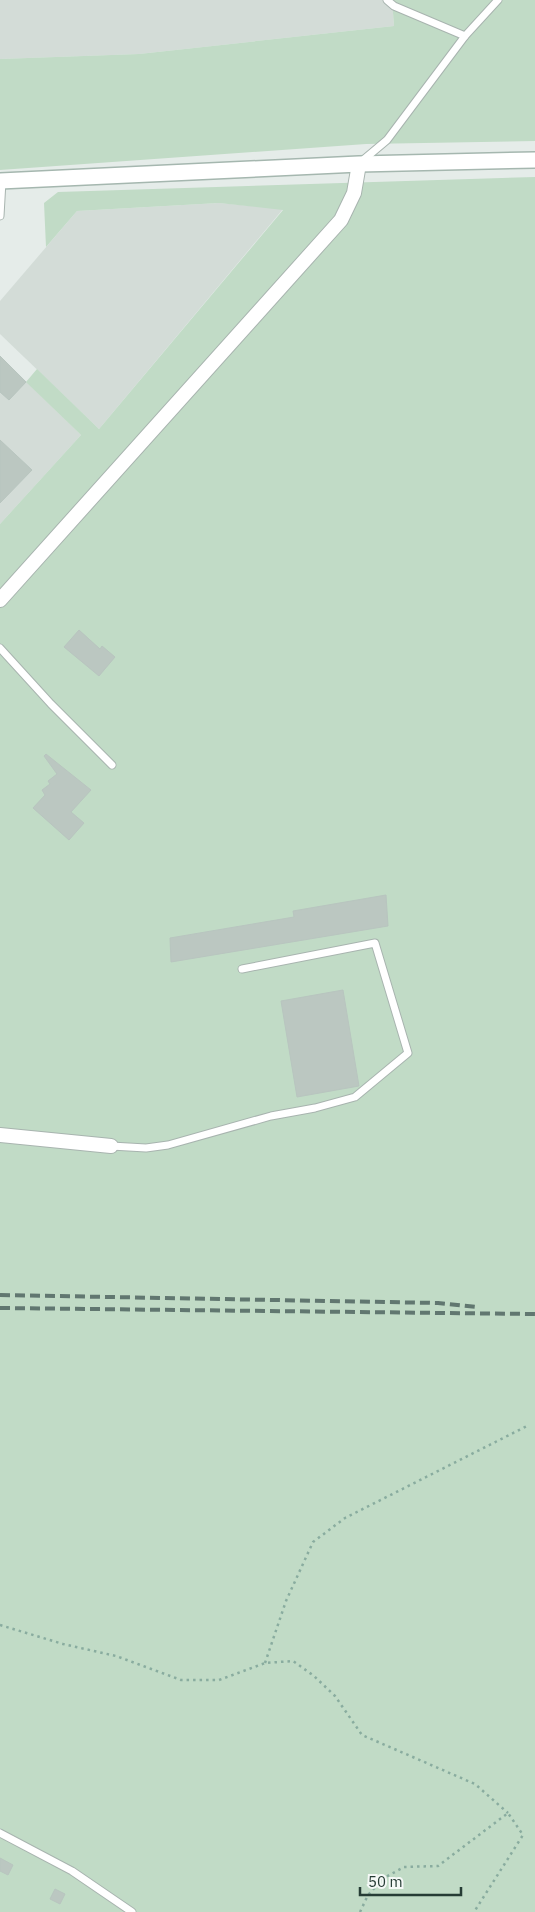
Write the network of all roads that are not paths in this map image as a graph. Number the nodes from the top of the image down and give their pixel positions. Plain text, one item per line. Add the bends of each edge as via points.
1 (386, 0) edge
2 (498, 0) edge
3 (465, 36) junction
4 (535, 160) edge
5 (359, 164) junction
6 (1, 181) edge
7 (0, 216) edge
8 (0, 600) edge
9 (0, 648) edge
10 (112, 765) dead end
11 (242, 969) dead end
12 (0, 1135) edge
13 (111, 1146) joint
14 (0, 1833) edge
15 (132, 1912) edge

1 - 3 lane
2 - 3 lane
3 - 5 lane via 386,140
4 - 5 main road
5 - 6 main road
5 - 8 street via 354,193 341,220
6 - 7 lane
9 - 10 lane
11 - 13 lane via 375,943 408,1054 355,1097 168,1144 146,1148
12 - 13 street
14 - 15 lane via 72,1871

